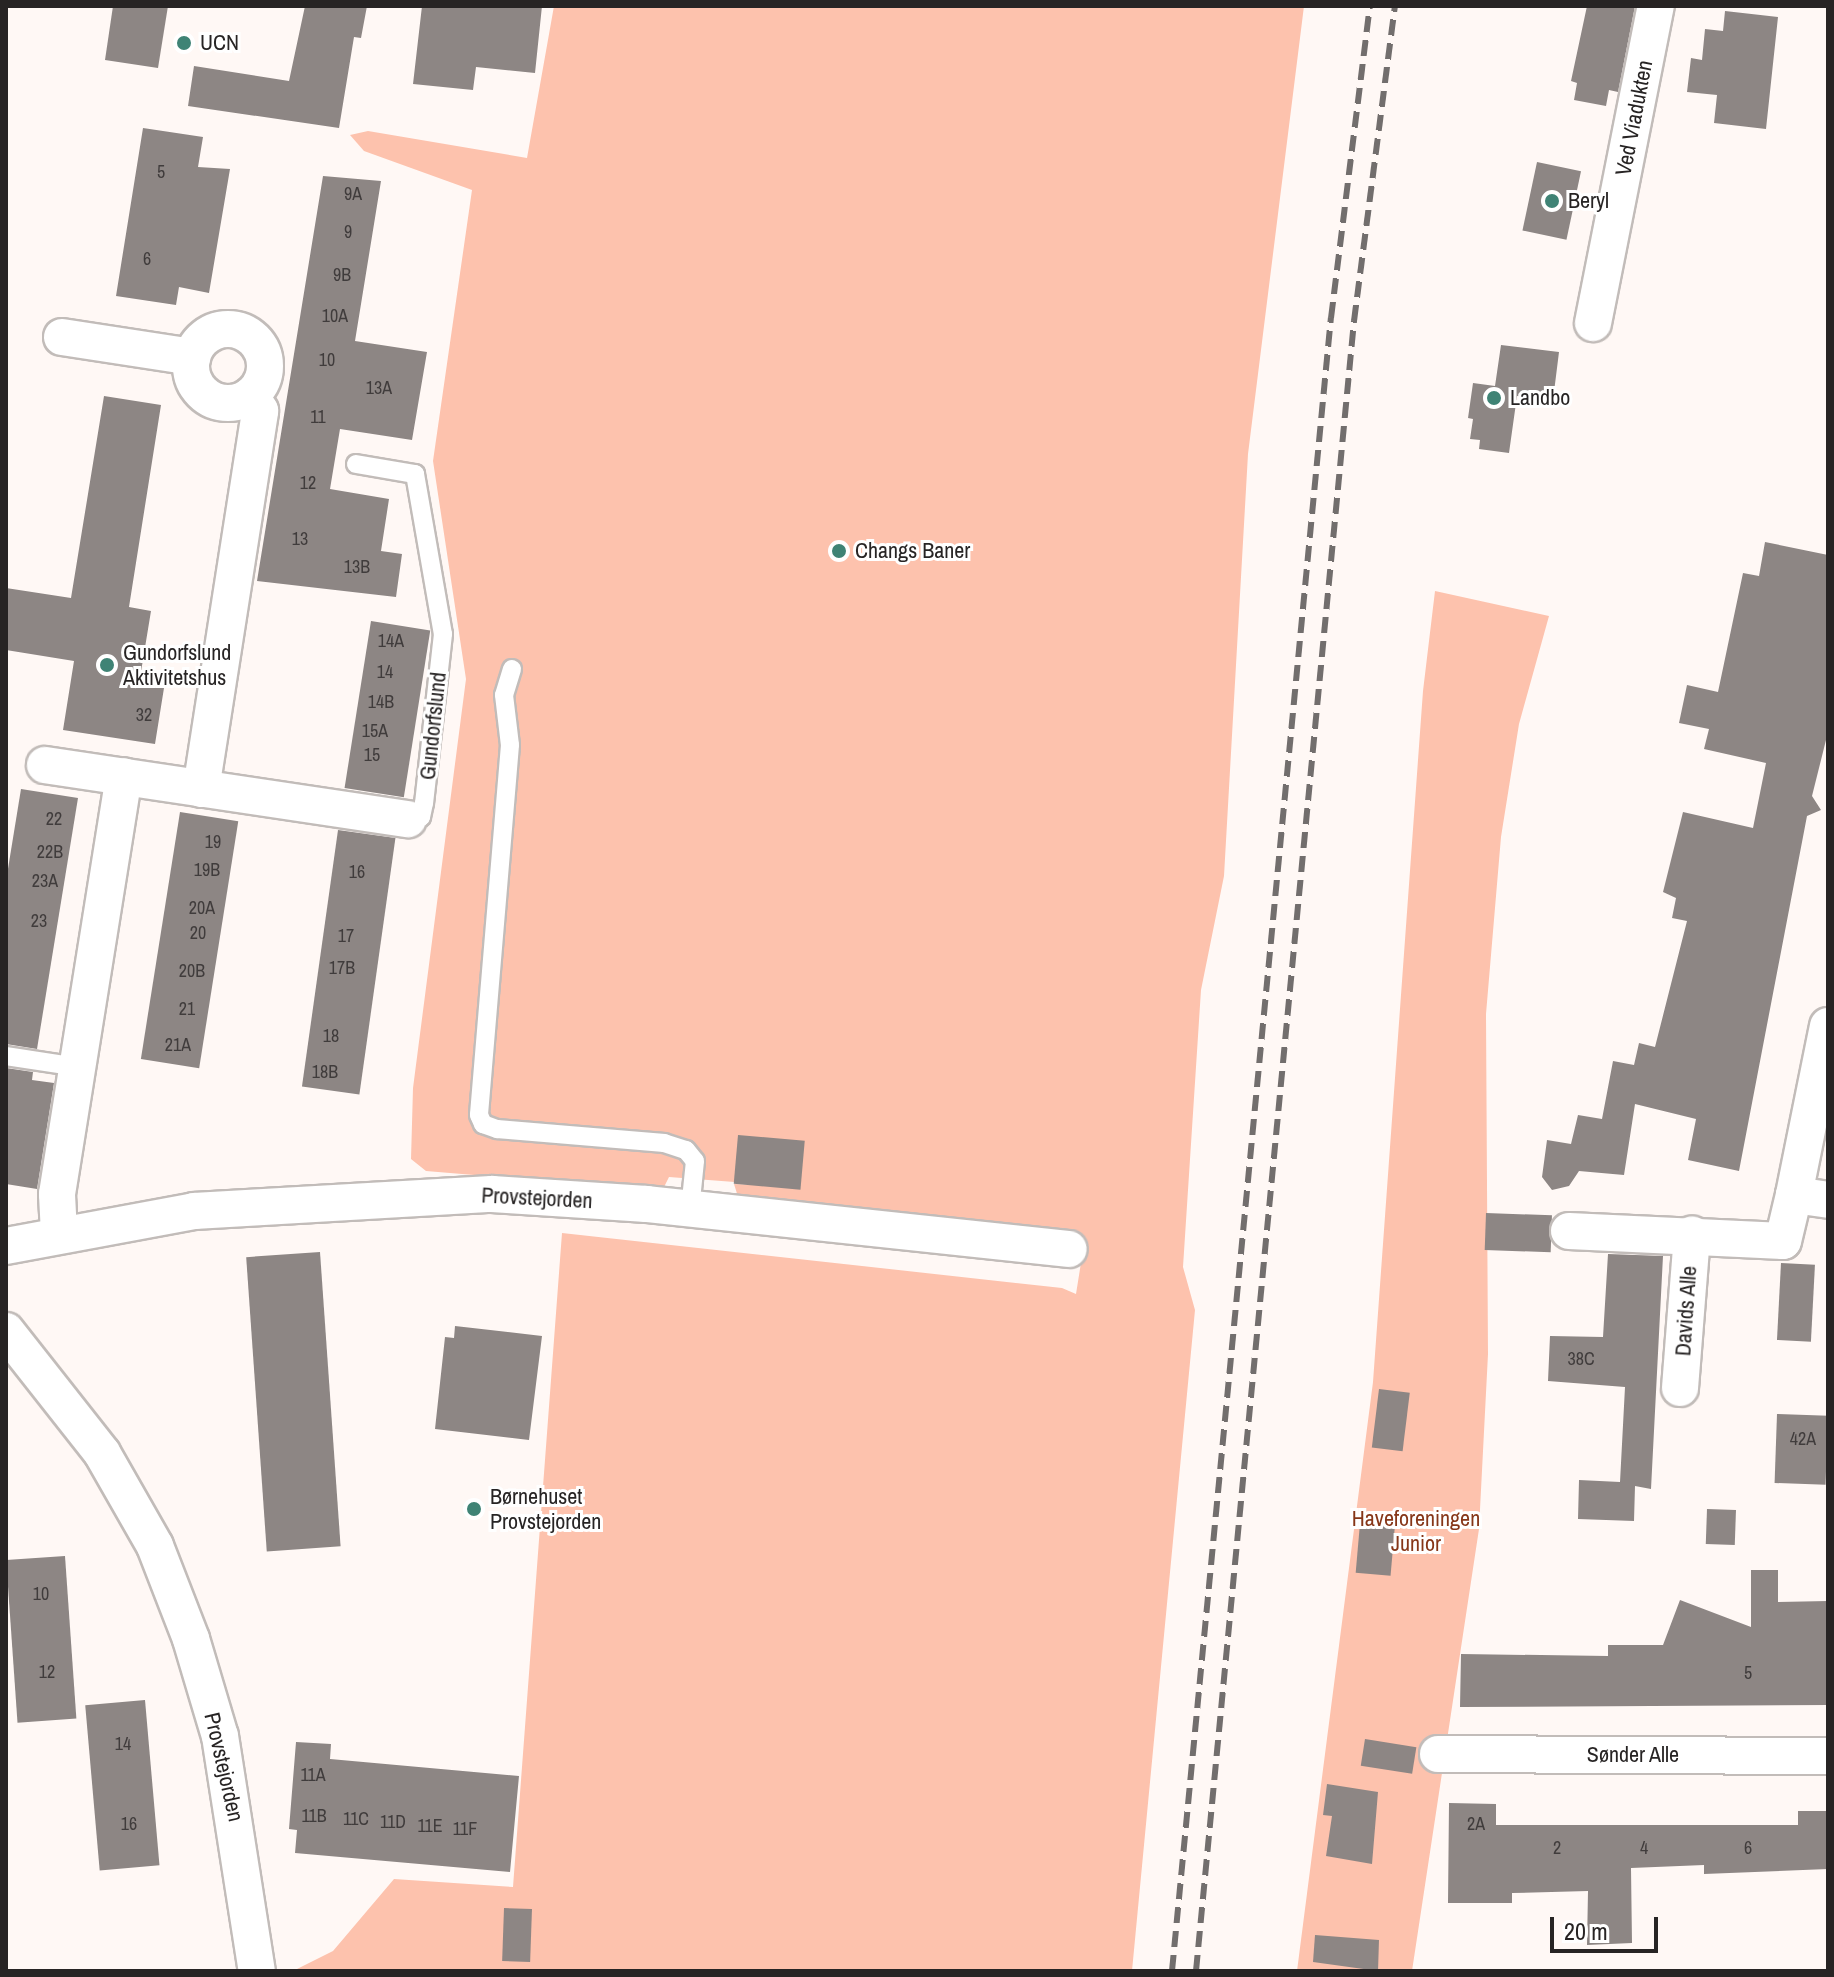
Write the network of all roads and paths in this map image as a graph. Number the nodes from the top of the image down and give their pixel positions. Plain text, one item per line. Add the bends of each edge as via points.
1 (1656, 6) edge
2 (1593, 323) dead end
3 (62, 337) dead end
4 (192, 357) junction
5 (251, 395) junction
6 (356, 464) dead end
7 (512, 669) dead end
8 (45, 765) dead end
9 (124, 776) junction
10 (201, 789) junction
11 (408, 819) joint
12 (1828, 1026) edge
13 (6, 1056) edge
14 (78, 1067) junction
15 (1811, 1197) edge
16 (690, 1209) junction
17 (1569, 1231) dead end
18 (59, 1233) junction
19 (1692, 1234) junction
20 (6, 1246) edge
21 (1069, 1249) dead end
22 (6, 1331) edge
23 (1680, 1388) dead end
24 (1438, 1754) dead end
25 (1828, 1756) edge
26 (257, 1971) edge

1 - 2 street, Ved Viadukten
3 - 4 street
4 - 5 street via 193,379 208,397 230,403
4 - 5 street via 216,331 249,336 265,365
5 - 10 street via 260,411
6 - 11 lane, Gundorfslund via 415,474 443,634 424,803 421,817
7 - 16 lane via 504,695 510,745 479,1115 483,1124 497,1129 664,1143 686,1150 695,1161
8 - 9 street, Gundorfslund
9 - 10 street, Gundorfslund
9 - 14 street
10 - 11 street, Gundorfslund
12 - 15 street, Davids Alle
13 - 14 lane
14 - 18 street via 57,1194
15 - 19 street, Davids Alle via 1783,1241
16 - 18 street, Provstejorden via 492,1194 349,1198 194,1211
16 - 21 street, Provstejorden
17 - 19 street, Davids Alle
18 - 20 street, Provstejorden
19 - 23 street, Davids Alle
22 - 26 street, Provstejorden via 102,1453 155,1546 220,1736
24 - 25 street, Sønder Alle

